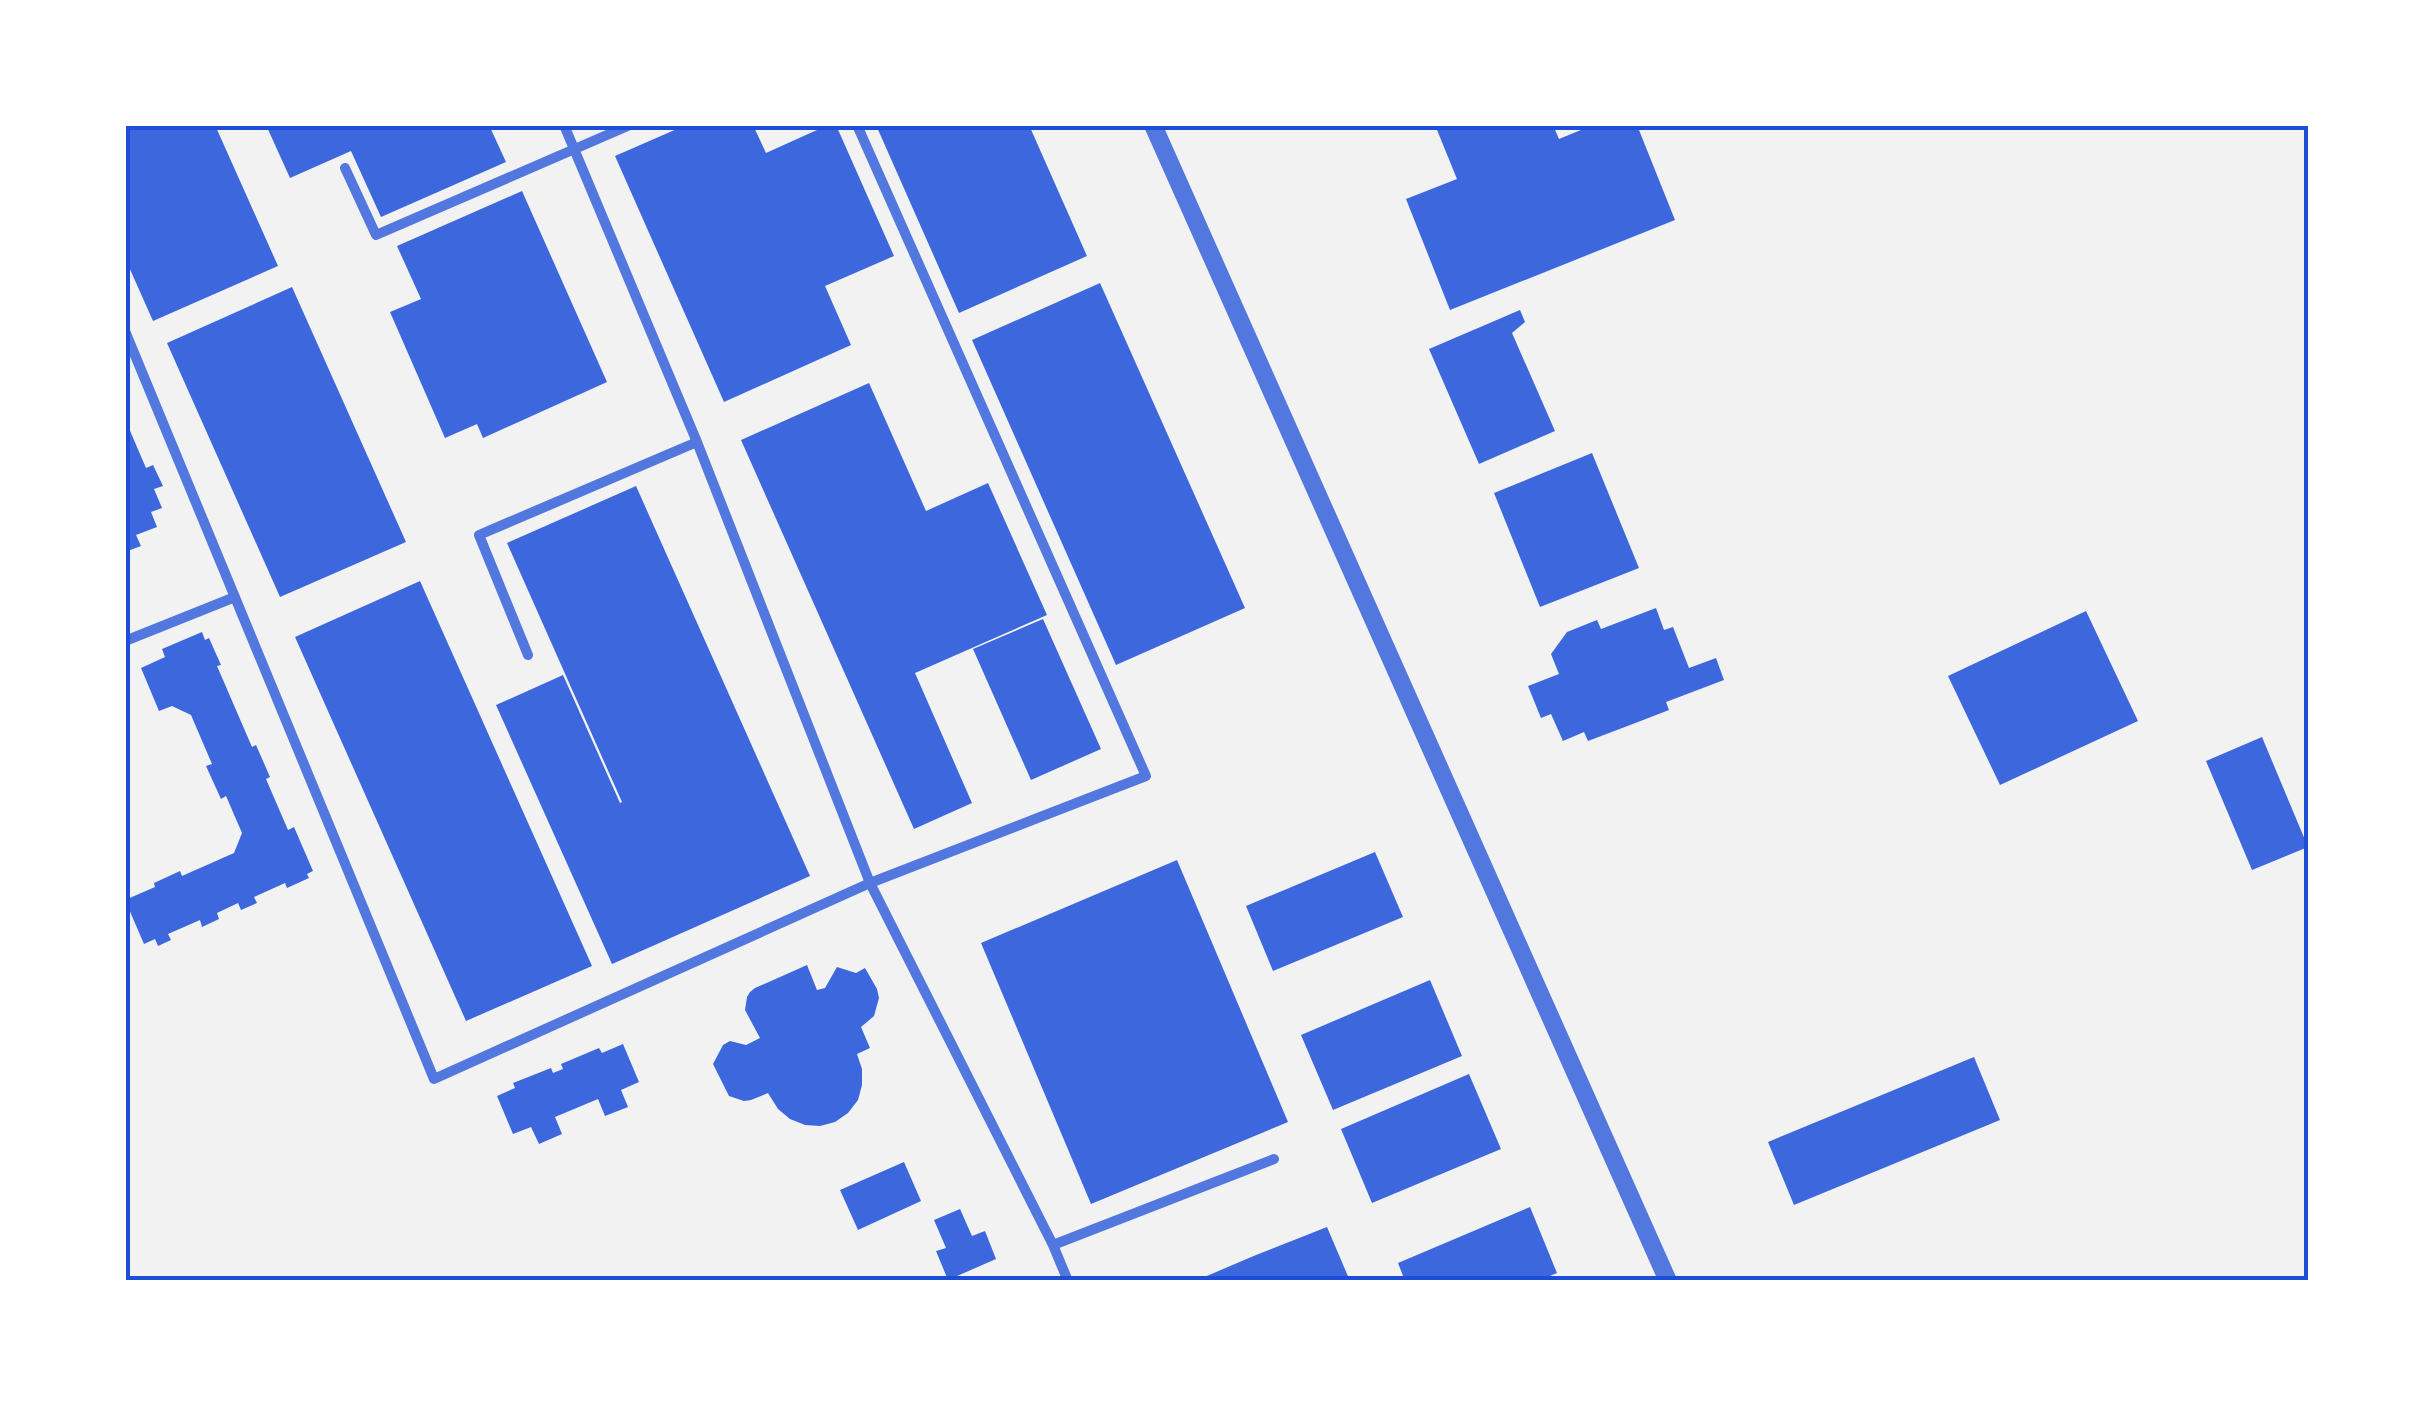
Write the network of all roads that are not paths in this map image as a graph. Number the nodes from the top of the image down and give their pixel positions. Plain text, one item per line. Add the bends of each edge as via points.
1 (564, 125) edge
2 (630, 125) edge
3 (857, 125) edge
4 (1153, 125) edge
5 (574, 150) junction
6 (345, 168) dead end
7 (125, 331) edge
8 (697, 442) junction
9 (234, 596) junction
10 (125, 641) edge
11 (528, 655) dead end
12 (870, 883) junction
13 (1274, 1158) dead end
14 (1053, 1245) junction
15 (1068, 1281) edge
16 (1668, 1281) edge

1 - 5 street
2 - 5 street
3 - 12 street via 1146,776
4 - 16 street
5 - 6 street via 376,235
5 - 8 street
7 - 9 street
8 - 11 street via 479,535
8 - 12 street
9 - 10 street
9 - 12 street via 434,1080
12 - 14 street
13 - 14 street
14 - 15 street

